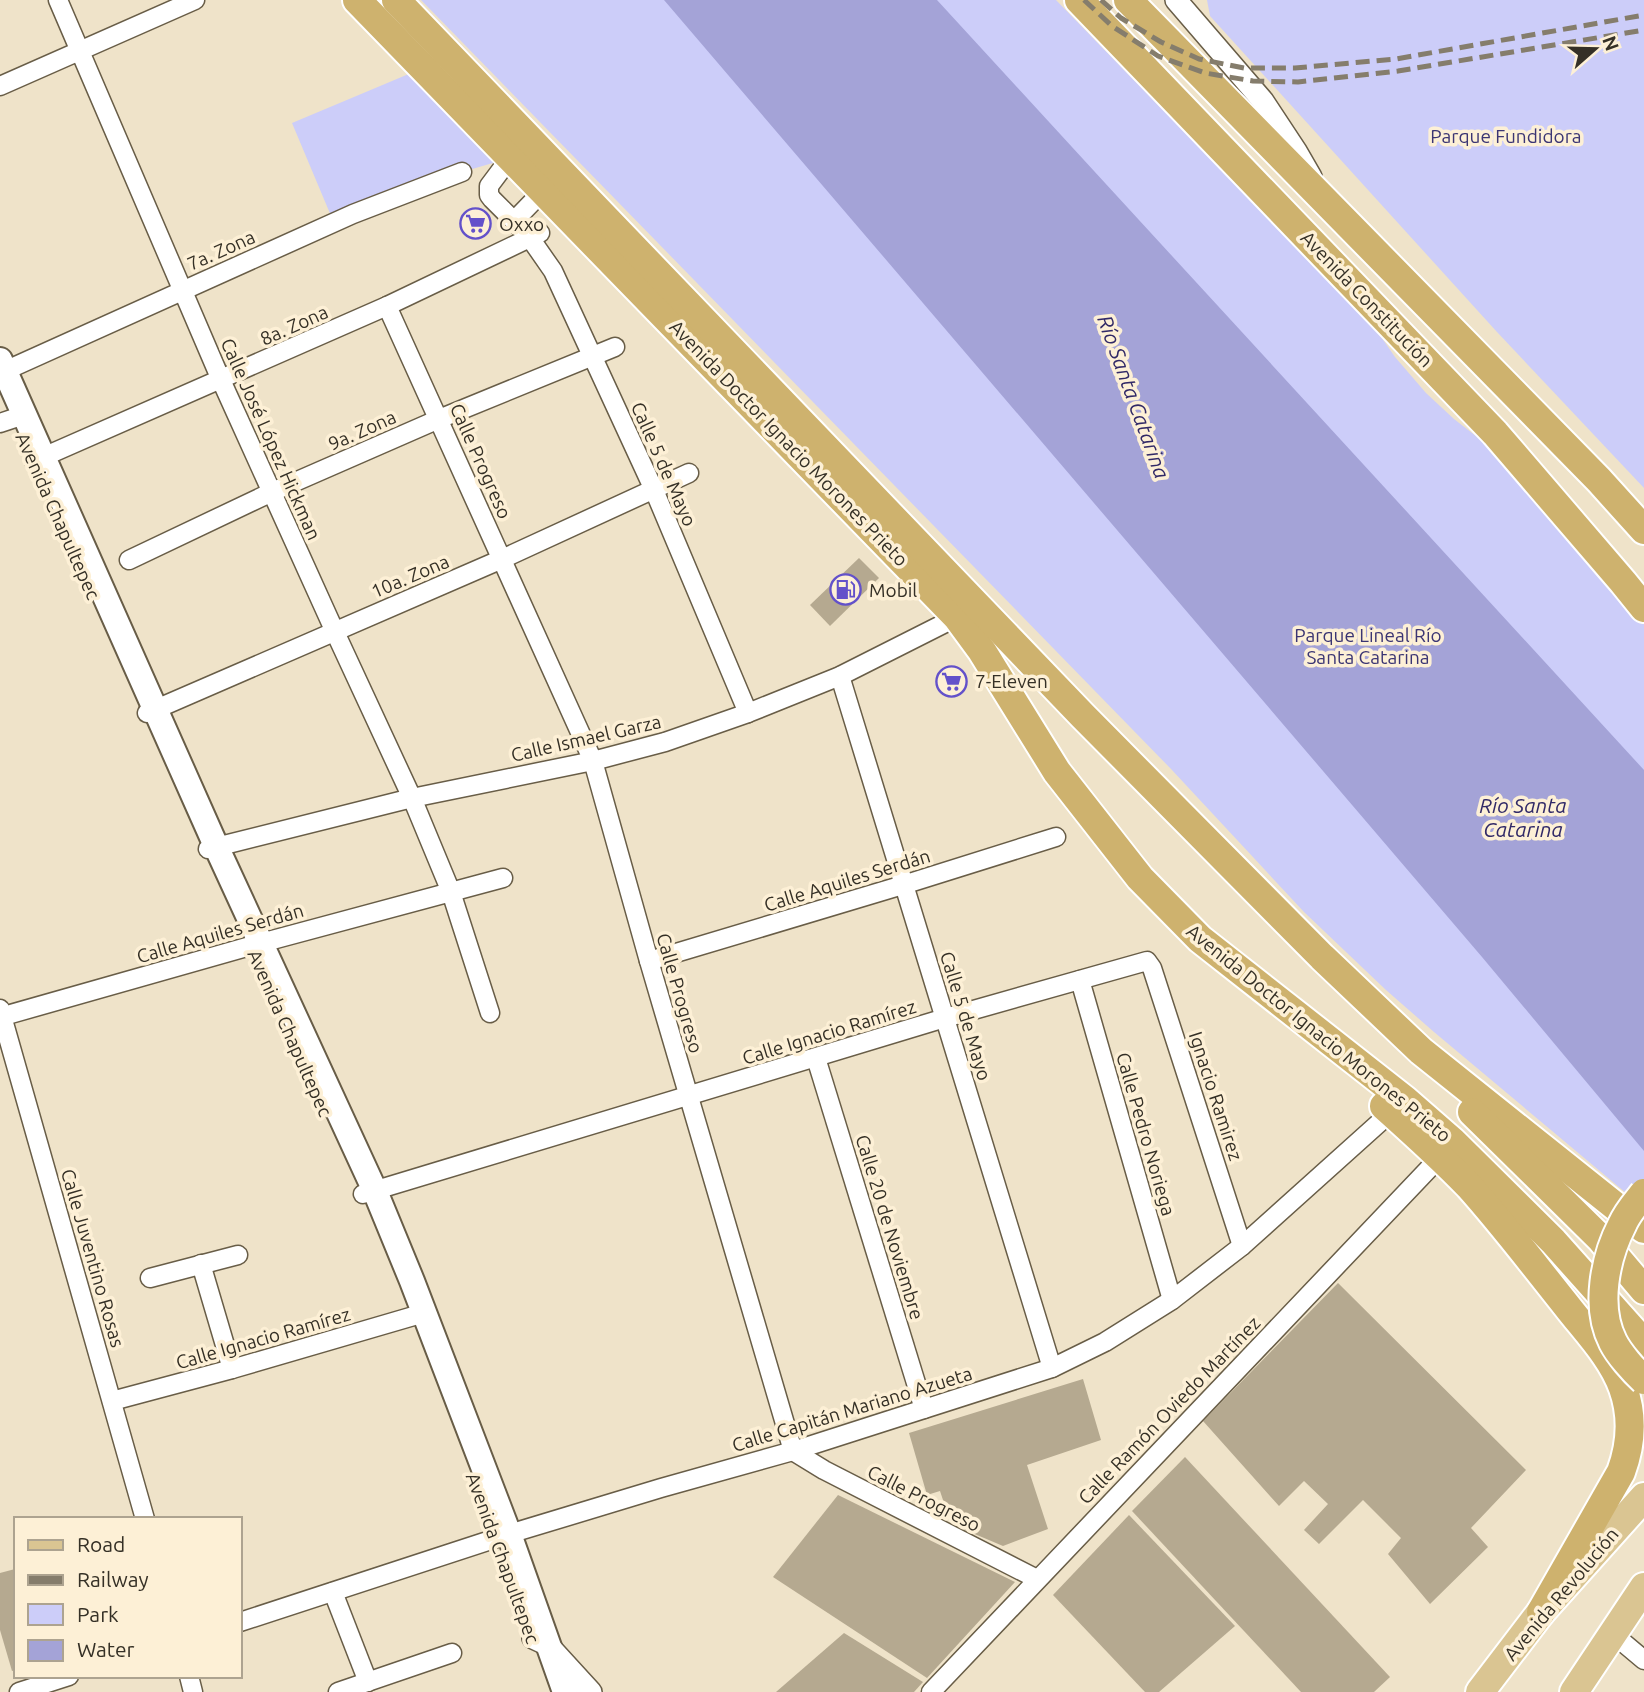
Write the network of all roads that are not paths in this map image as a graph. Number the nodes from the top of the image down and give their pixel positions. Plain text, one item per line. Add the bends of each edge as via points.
1 (58, 0) edge
2 (195, 0) edge
3 (356, 0) edge
4 (396, 0) edge
5 (1079, 0) edge
6 (1128, 0) edge
7 (1176, 0) edge
8 (1191, 10) edge
9 (81, 51) junction
10 (0, 86) edge
11 (1233, 108) junction
12 (510, 158) junction
13 (462, 172) dead end
14 (543, 191) junction
15 (1326, 203) junction
16 (514, 221) junction
17 (535, 236) junction
18 (183, 290) junction
19 (387, 306) junction
20 (615, 347) dead end
21 (593, 356) junction
22 (1431, 367) junction
23 (1, 372) edge
24 (222, 380) junction
25 (439, 419) junction
26 (7, 420) edge
27 (38, 459) junction
28 (689, 474) dead end
29 (1599, 480) junction
30 (653, 490) junction
31 (272, 492) junction
32 (1644, 509) edge
33 (1644, 530) edge
34 (502, 559) junction
35 (129, 560) dead end
36 (1644, 608) edge
37 (957, 617) junction
38 (334, 632) junction
39 (982, 651) junction
40 (840, 676) junction
41 (152, 711) junction
42 (748, 713) junction
43 (1083, 716) junction
44 (593, 761) junction
45 (412, 798) junction
46 (1056, 836) dead end
47 (212, 848) junction
48 (503, 878) dead end
49 (903, 885) junction
50 (451, 892) junction
51 (256, 944) junction
52 (649, 961) junction
53 (1147, 961) joint
54 (1080, 980) junction
55 (490, 1013) dead end
56 (1, 1014) edge
57 (946, 1018) junction
58 (1421, 1051) junction
59 (816, 1058) junction
60 (688, 1096) junction
61 (1398, 1106) junction
62 (1439, 1157) junction
63 (369, 1192) junction
64 (1644, 1193) edge
65 (1644, 1230) edge
66 (1242, 1246) junction
67 (238, 1255) dead end
68 (201, 1264) junction
69 (150, 1278) dead end
70 (1644, 1290) edge
71 (1172, 1300) junction
72 (419, 1315) junction
73 (1644, 1343) edge
74 (1052, 1368) junction
75 (232, 1369) junction
76 (1644, 1380) edge
77 (112, 1401) junction
78 (924, 1409) junction
79 (793, 1451) junction
80 (1644, 1466) edge
81 (1644, 1497) edge
82 (144, 1517) edge
83 (1592, 1525) junction
84 (503, 1536) junction
85 (1037, 1580) junction
86 (1644, 1587) edge
87 (333, 1592) junction
88 (1541, 1612) junction
89 (242, 1621) edge
90 (1614, 1633) junction
91 (540, 1641) junction
92 (452, 1653) dead end
93 (1644, 1660) edge
94 (63, 1678) edge
95 (368, 1682) junction
96 (19, 1692) edge
97 (338, 1692) edge
98 (552, 1692) edge
99 (565, 1692) edge
100 (591, 1692) edge
101 (931, 1692) edge
102 (1480, 1692) edge
103 (1574, 1692) edge

1 - 9 street, Calle José López Hickman
2 - 9 street
3 - 12 highway, Avenida Doctor Ignacio Morones Prieto
4 - 43 highway, Avenida Doctor Ignacio Morones Prieto
5 - 22 highway, Avenida Constitución
6 - 11 highway, Avenida Constitución
7 - 8 street
8 - 15 street via 1262,101
9 - 10 street
9 - 18 street, Calle José López Hickman
11 - 15 highway, Avenida Constitución
11 - 22 highway
12 - 14 highway, Avenida Doctor Ignacio Morones Prieto
12 - 16 street, Calle 5 de Mayo via 488,190
13 - 18 street, 7a. Zona via 353,214
14 - 16 street
14 - 37 highway, Avenida Doctor Ignacio Morones Prieto
15 - 29 highway, Avenida Constitución
16 - 17 street, Calle 5 de Mayo
17 - 19 street, 8a. Zona
17 - 21 street, Calle 5 de Mayo
18 - 23 street, 7a. Zona
18 - 24 street, Calle José López Hickman
19 - 24 street, 8a. Zona
19 - 25 street, Calle Progreso
20 - 21 street, 9a. Zona
21 - 25 street, 9a. Zona
21 - 30 street, Calle 5 de Mayo
22 - 36 highway, Avenida Constitución via 1495,433
23 - 26 main road, Avenida Chapultepec
23 - 27 main road
24 - 27 street, 8a. Zona
24 - 31 street, Calle José López Hickman
25 - 31 street, 9a. Zona
25 - 34 street, Calle Progreso
26 - 27 main road, Avenida Chapultepec
27 - 41 main road, Avenida Chapultepec
28 - 30 street, 10a. Zona
29 - 32 highway
29 - 33 highway, Avenida Constitución
30 - 34 street, 10a. Zona
30 - 42 street, Calle 5 de Mayo
31 - 35 street, 9a. Zona
31 - 38 street, Calle José López Hickman
34 - 38 street, 10a. Zona
34 - 44 street, Calle Progreso
37 - 39 highway, Avenida Doctor Ignacio Morones Prieto
37 - 40 street, Calle Ismael Garza
38 - 41 street, 10a. Zona
38 - 45 street, Calle José López Hickman
39 - 43 highway
39 - 61 highway, Avenida Doctor Ignacio Morones Prieto via 1058,772 1140,878 1200,939 1314,1029 1340,1067
40 - 42 street, Calle Ismael Garza
40 - 49 street, Calle 5 de Mayo
41 - 47 main road, Avenida Chapultepec
42 - 44 street, Calle Ismael Garza
43 - 58 highway, Avenida Doctor Ignacio Morones Prieto
44 - 45 street, Calle Ismael Garza
44 - 52 street, Calle Progreso
45 - 47 street, Calle Ismael Garza
45 - 50 street, Calle José López Hickman
46 - 49 street, Calle Aquiles Serdán
47 - 51 main road, Avenida Chapultepec
48 - 50 street, Calle Aquiles Serdán
49 - 52 street, Calle Aquiles Serdán
49 - 57 street, Calle 5 de Mayo
50 - 51 street, Calle Aquiles Serdán
50 - 55 street, Calle José López Hickman
51 - 56 street, Calle Aquiles Serdán
51 - 63 main road, Avenida Chapultepec
52 - 60 street, Calle Progreso
53 - 54 street, Calle Ignacio Ramírez
53 - 66 street, Ignacio Ramirez
54 - 57 street, Calle Ignacio Ramírez
54 - 71 street, Calle Pedro Noriega
56 - 77 street, Calle Juventino Rosas
57 - 59 street, Calle Ignacio Ramírez
57 - 74 street, Calle 5 de Mayo
58 - 65 highway, Avenida Doctor Ignacio Morones Prieto
58 - 70 highway via 1466,1107 1600,1238
59 - 60 street, Calle Ignacio Ramírez
59 - 78 street, Calle 20 de Noviembre
60 - 63 street, Calle Ignacio Ramírez
60 - 79 street, Calle Progreso
61 - 62 highway
61 - 66 street, Calle Capitán Mariano Azueta
61 - 73 highway, Avenida Doctor Ignacio Morones Prieto via 1452,1141 1553,1241
62 - 83 highway via 1510,1234 1609,1361 1623,1388 1628,1448 1616,1482
62 - 85 street, Calle Ramón Oviedo Martínez
63 - 72 main road, Avenida Chapultepec
64 - 76 highway, bridge via 1622,1223 1608,1263 1604,1313 1613,1342
66 - 71 street, Calle Capitán Mariano Azueta
67 - 68 street
68 - 69 street
68 - 75 street
71 - 74 street, Calle Capitán Mariano Azueta via 1105,1342
72 - 75 street, Calle Ignacio Ramírez
72 - 84 main road, Avenida Chapultepec
74 - 78 street, Calle Capitán Mariano Azueta
75 - 77 street, Calle Ignacio Ramírez
77 - 82 street, Calle Juventino Rosas
78 - 79 street, Calle Capitán Mariano Azueta
79 - 84 street, Calle Capitán Mariano Azueta
79 - 85 street, Calle Progreso
80 - 83 highway
81 - 88 main road, Avenida Revolución
83 - 88 highway
84 - 87 street, Calle Capitán Mariano Azueta
84 - 91 main road, Avenida Chapultepec
85 - 101 street, Calle Ramón Oviedo Martínez
86 - 90 main road
87 - 89 street, Calle Capitán Mariano Azueta
87 - 95 street
88 - 102 main road, Avenida Revolución
90 - 93 street
90 - 103 main road
91 - 98 main road, Avenida Chapultepec
91 - 99 main road
91 - 100 street
92 - 95 street
94 - 96 street
95 - 97 street

